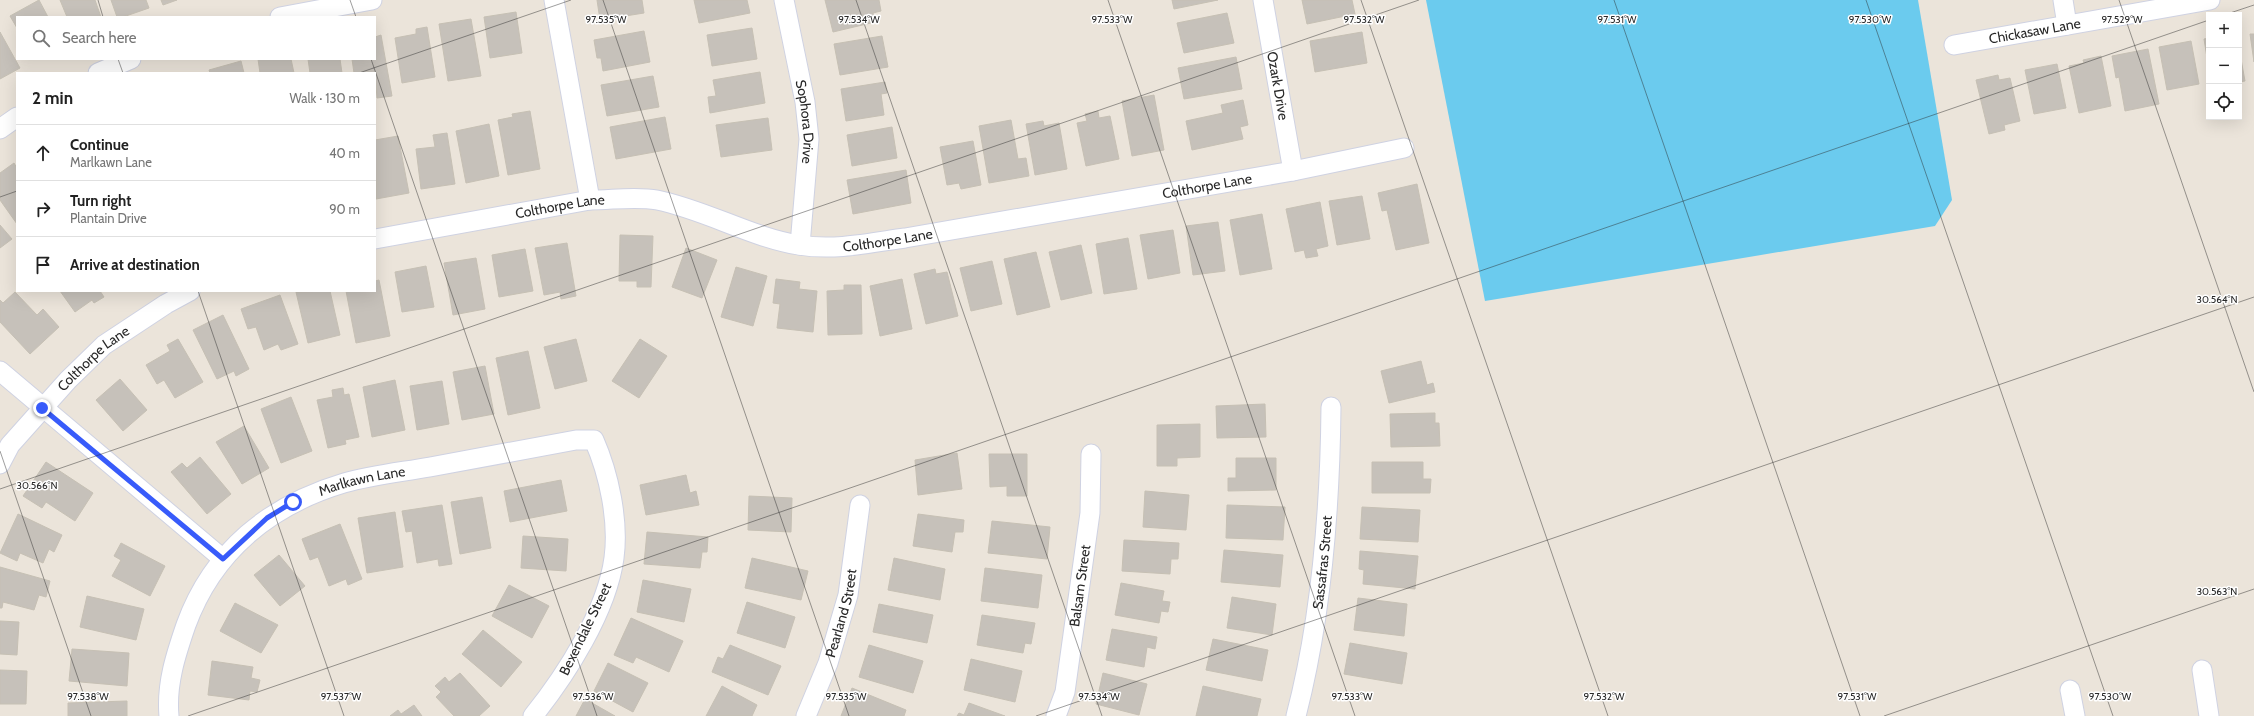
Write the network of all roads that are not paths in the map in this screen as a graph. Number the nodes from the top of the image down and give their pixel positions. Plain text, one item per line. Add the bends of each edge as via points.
1 (372, 0) edge
2 (554, 0) edge
3 (784, 0) edge
4 (1263, 0) edge
5 (2063, 0) edge
6 (2210, 0) edge
7 (285, 16) edge
8 (2067, 25) junction
9 (1954, 45) dead end
10 (129, 60) edge
11 (100, 72) edge
12 (16, 118) edge
13 (0, 128) edge
14 (1404, 148) dead end
15 (1293, 171) junction
16 (590, 200) junction
17 (376, 239) edge
18 (800, 246) junction
19 (188, 292) edge
20 (0, 371) edge
21 (1331, 407) dead end
22 (42, 408) junction
23 (594, 440) joint
24 (1091, 454) dead end
25 (0, 464) edge
26 (860, 505) dead end
27 (223, 559) junction
28 (2202, 670) dead end
29 (2070, 690) dead end
30 (168, 716) edge
31 (533, 716) edge
32 (806, 716) edge
33 (1056, 716) edge
34 (1296, 716) edge
35 (2075, 716) edge
36 (2209, 716) edge

1 - 7 street
2 - 16 street
3 - 18 street, Sophora Drive via 805,102 809,139
4 - 15 street, Ozark Drive
5 - 8 street
6 - 8 street, Chickasaw Lane
8 - 9 street, Chickasaw Lane
10 - 11 street
12 - 13 street
14 - 15 street, Colthorpe Lane
15 - 18 street, Colthorpe Lane via 905,238 843,247
16 - 17 street, Colthorpe Lane
16 - 18 street, Colthorpe Lane via 656,200 688,208 743,229
19 - 22 street, Colthorpe Lane via 104,345
20 - 22 street
21 - 34 street, Sassafras Street via 1330,468 1324,549 1313,641
22 - 25 street, Colthorpe Lane via 10,445
22 - 27 street
23 - 27 street, Marlkawn Lane via 569,441 370,478 331,488 293,502 267,518
23 - 31 street, Bexendale Street via 607,480 614,520 614,557 610,578 599,607 567,669
24 - 33 street, Balsam Street via 1090,513 1065,692
26 - 32 street, Pearland Street via 848,595 828,663
27 - 30 street, Marlkawn Lane via 193,608 174,659
28 - 36 street
29 - 35 street

